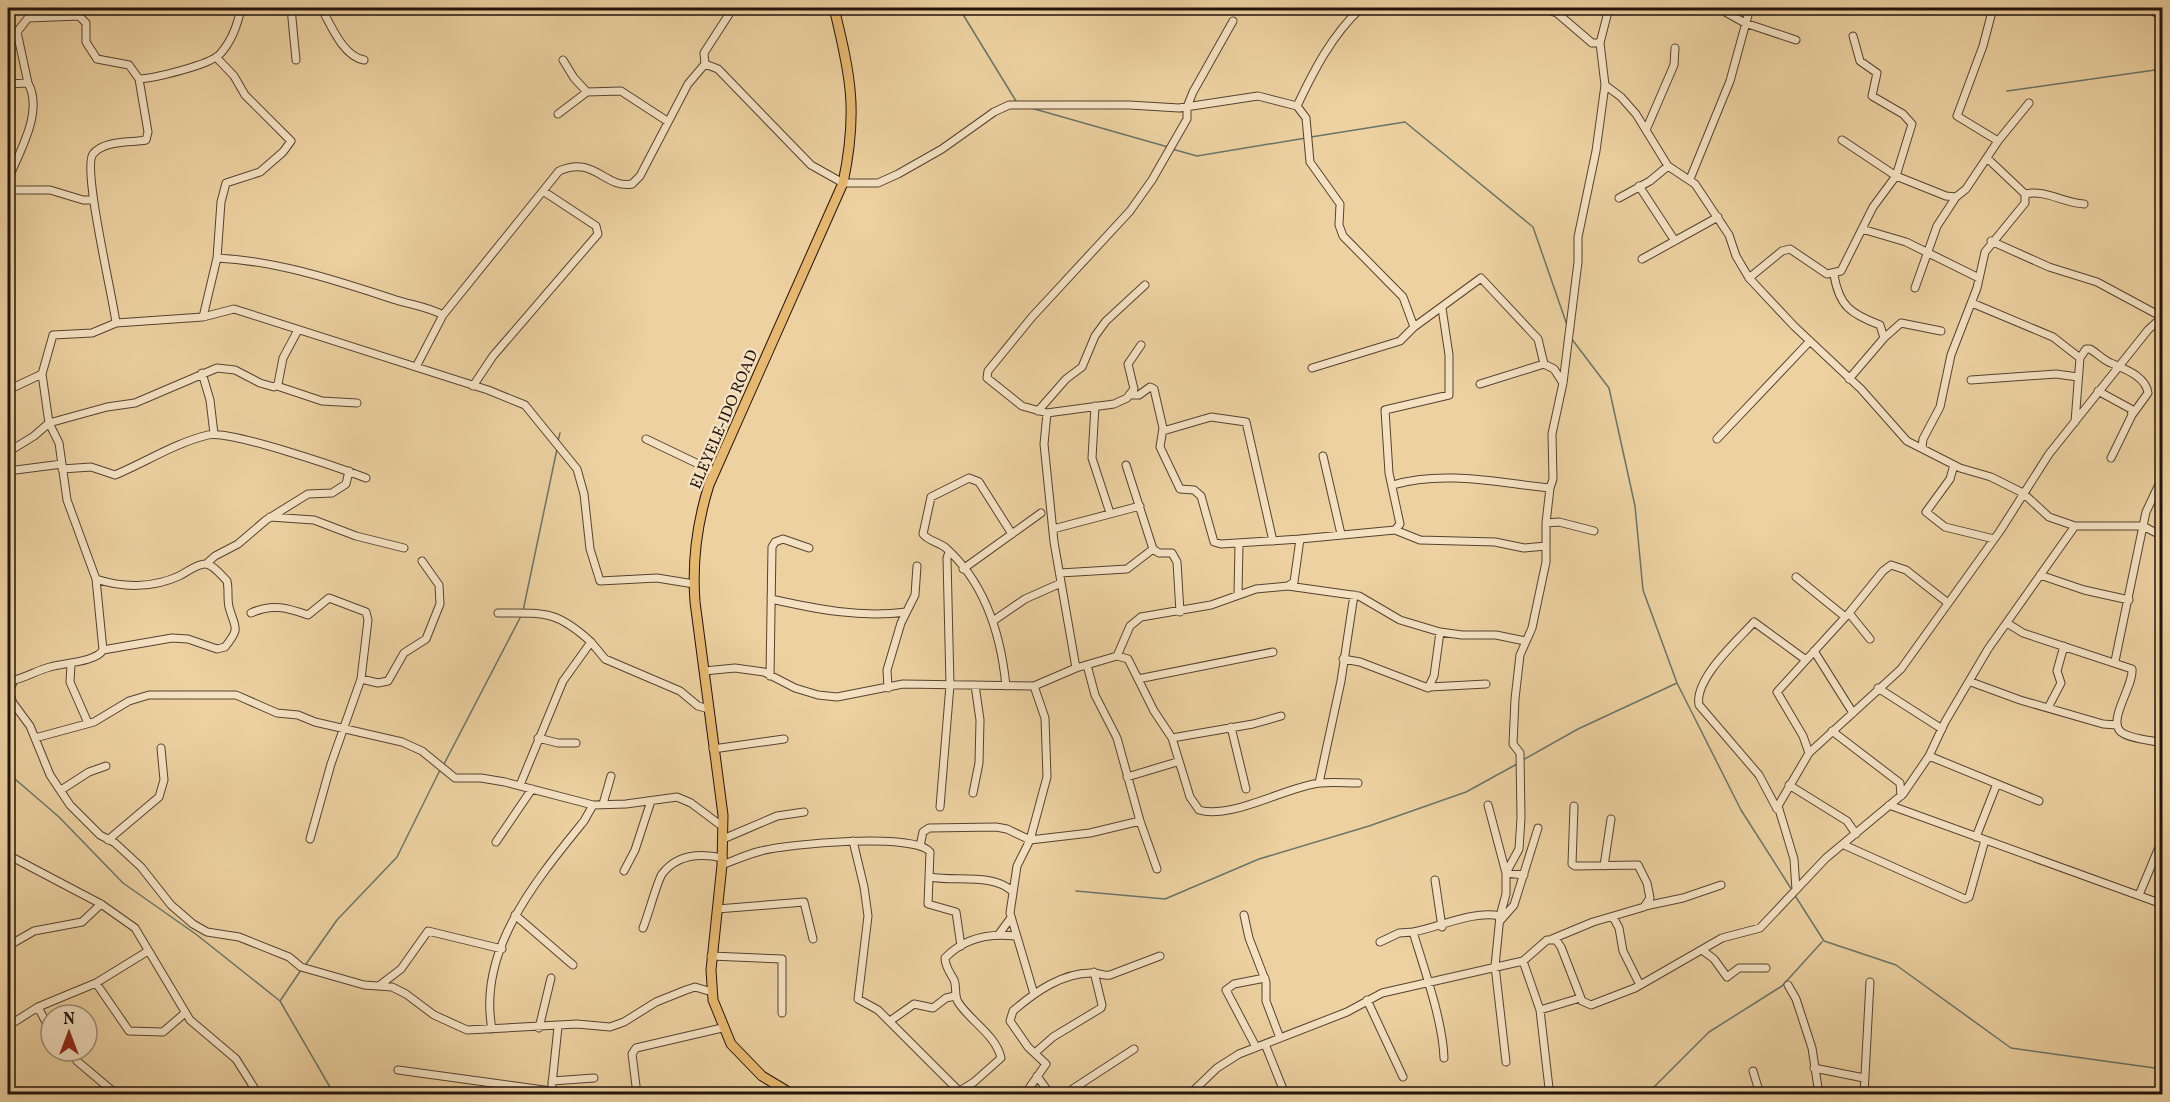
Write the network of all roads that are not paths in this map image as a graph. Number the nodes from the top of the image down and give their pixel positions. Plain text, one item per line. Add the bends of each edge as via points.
1 (241, 8) edge
2 (291, 8) edge
3 (324, 8) edge
4 (733, 8) edge
5 (834, 8) edge
6 (1361, 8) edge
7 (1541, 8) edge
8 (1610, 8) edge
9 (1718, 8) edge
10 (1750, 8) edge
11 (1993, 8) edge
12 (2149, 8) edge
13 (2163, 17) edge
14 (1233, 21) dead end
15 (1745, 23) junction
16 (1853, 36) dead end
17 (1796, 40) dead end
18 (1600, 43) junction
19 (1675, 48) dead end
20 (216, 57) junction
21 (296, 60) dead end
22 (364, 60) dead end
23 (563, 60) dead end
24 (705, 64) junction
25 (139, 79) junction
26 (28, 83) junction
27 (8, 84) edge
28 (1605, 86) junction
29 (587, 92) junction
30 (2029, 104) dead end
31 (1297, 105) junction
32 (1187, 108) junction
33 (558, 114) dead end
34 (667, 121) junction
35 (1646, 130) junction
36 (1842, 140) dead end
37 (1998, 141) junction
38 (1987, 158) junction
39 (1668, 166) junction
40 (1896, 176) junction
41 (1690, 179) junction
42 (8, 180) edge
43 (843, 183) junction
44 (1639, 186) junction
45 (8, 190) edge
46 (543, 191) junction
47 (2025, 194) junction
48 (1956, 196) junction
49 (1619, 198) dead end
50 (92, 200) junction
51 (2084, 204) dead end
52 (1718, 217) junction
53 (1862, 229) junction
54 (1675, 241) junction
55 (1991, 241) junction
56 (1927, 254) junction
57 (217, 258) junction
58 (1642, 259) dead end
59 (1834, 275) junction
60 (1749, 278) junction
61 (1979, 278) junction
62 (1145, 285) dead end
63 (1915, 288) dead end
64 (1972, 303) junction
65 (1442, 308) junction
66 (443, 315) junction
67 (202, 317) junction
68 (2161, 320) edge
69 (117, 323) junction
70 (1414, 327) junction
71 (298, 330) junction
72 (1941, 331) dead end
73 (1884, 338) junction
74 (1810, 341) junction
75 (1141, 345) dead end
76 (2080, 358) junction
77 (1544, 364) junction
78 (2119, 365) junction
79 (416, 367) junction
80 (1312, 368) dead end
81 (42, 374) junction
82 (202, 374) junction
83 (2078, 377) junction
84 (1849, 379) junction
85 (1971, 380) dead end
86 (1563, 383) junction
87 (1480, 384) dead end
88 (277, 386) junction
89 (473, 386) junction
90 (8, 390) edge
91 (2098, 391) junction
92 (1129, 395) junction
93 (357, 403) dead end
94 (1095, 406) junction
95 (1038, 411) junction
96 (1047, 412) junction
97 (2132, 415) junction
98 (49, 423) junction
99 (2075, 423) junction
100 (1163, 431) junction
101 (214, 434) junction
102 (1717, 439) dead end
103 (646, 440) dead end
104 (1922, 448) junction
105 (8, 452) edge
106 (1323, 456) dead end
107 (2111, 458) dead end
108 (1126, 465) dead end
109 (1954, 465) junction
110 (62, 466) junction
111 (8, 471) edge
112 (349, 471) junction
113 (715, 472) junction
114 (366, 478) dead end
115 (2163, 478) edge
116 (1393, 485) junction
117 (1550, 488) junction
118 (2023, 493) junction
119 (1140, 506) junction
120 (1041, 513) dead end
121 (1110, 513) junction
122 (270, 517) junction
123 (1546, 523) junction
124 (2075, 526) junction
125 (2143, 526) junction
126 (1053, 529) junction
127 (1395, 530) junction
128 (1594, 531) dead end
129 (1012, 534) junction
130 (1341, 534) junction
131 (2163, 536) edge
132 (1300, 539) junction
133 (1994, 539) junction
134 (1273, 541) junction
135 (1239, 544) junction
136 (1546, 546) junction
137 (404, 548) dead end
138 (809, 548) dead end
139 (1153, 549) junction
140 (950, 552) junction
141 (422, 561) dead end
142 (206, 564) junction
143 (917, 566) dead end
144 (963, 569) junction
145 (1060, 573) junction
146 (2040, 575) junction
147 (1796, 577) dead end
148 (96, 579) junction
149 (1061, 583) junction
150 (694, 584) junction
151 (1288, 586) junction
152 (1238, 594) junction
153 (1353, 595) junction
154 (771, 599) junction
155 (2129, 600) junction
156 (1948, 603) junction
157 (906, 612) junction
158 (1179, 612) junction
159 (251, 613) dead end
160 (498, 613) dead end
161 (1847, 614) junction
162 (993, 621) junction
163 (2007, 623) junction
164 (1440, 632) junction
165 (1870, 639) dead end
166 (1525, 641) junction
167 (591, 642) junction
168 (2064, 646) junction
169 (103, 650) junction
170 (1814, 651) junction
171 (1273, 652) dead end
172 (1117, 656) junction
173 (1343, 659) junction
174 (1806, 660) junction
175 (2115, 661) junction
176 (71, 664) junction
177 (1087, 665) junction
178 (1076, 668) junction
179 (704, 670) junction
180 (770, 676) junction
181 (361, 679) junction
182 (1138, 679) junction
183 (1971, 682) junction
184 (1486, 684) dead end
185 (950, 685) junction
186 (975, 685) junction
187 (1006, 686) junction
188 (1034, 686) junction
189 (1430, 687) junction
190 (888, 688) junction
191 (1878, 688) junction
192 (2049, 706) junction
193 (709, 709) junction
194 (1853, 713) junction
195 (1281, 716) dead end
196 (88, 723) junction
197 (2117, 724) junction
198 (1231, 727) junction
199 (346, 728) junction
200 (1942, 729) junction
201 (1832, 731) junction
202 (35, 738) junction
203 (538, 738) junction
204 (1172, 738) junction
205 (784, 739) dead end
206 (576, 743) dead end
207 (2163, 743) edge
208 (161, 748) dead end
209 (713, 749) junction
210 (1809, 753) junction
211 (1929, 756) junction
212 (1177, 762) junction
213 (106, 766) dead end
214 (611, 776) dead end
215 (1127, 777) junction
216 (1319, 783) junction
217 (1358, 783) dead end
218 (520, 785) junction
219 (1789, 785) junction
220 (1996, 786) junction
221 (532, 789) junction
222 (1245, 789) dead end
223 (61, 790) junction
224 (973, 793) dead end
225 (1900, 796) junction
226 (651, 801) junction
227 (2039, 801) dead end
228 (603, 804) junction
229 (593, 805) junction
230 (1488, 805) dead end
231 (1889, 805) junction
232 (1574, 806) dead end
233 (940, 807) dead end
234 (1778, 811) junction
235 (804, 812) dead end
236 (1611, 819) dead end
237 (1140, 820) junction
238 (723, 828) junction
239 (1538, 828) dead end
240 (1856, 834) junction
241 (1976, 837) junction
242 (310, 839) dead end
243 (723, 839) junction
244 (108, 840) junction
245 (1030, 840) junction
246 (1985, 840) junction
247 (2163, 840) edge
248 (853, 841) junction
249 (495, 842) dead end
250 (1845, 845) junction
251 (920, 846) junction
252 (8, 855) edge
253 (723, 862) junction
254 (1604, 866) junction
255 (1157, 869) dead end
256 (624, 871) dead end
257 (1506, 873) junction
258 (1524, 875) junction
259 (930, 877) junction
260 (1435, 880) dead end
261 (1721, 885) dead end
262 (1796, 890) junction
263 (1012, 891) junction
264 (2139, 895) junction
265 (101, 904) junction
266 (2163, 904) edge
267 (1644, 907) junction
268 (717, 909) junction
269 (515, 915) junction
270 (1244, 915) dead end
271 (1613, 917) junction
272 (1500, 918) junction
273 (1010, 919) junction
274 (1442, 927) junction
275 (644, 928) dead end
276 (1413, 932) junction
277 (999, 934) junction
278 (1015, 936) junction
279 (813, 939) dead end
280 (1552, 939) junction
281 (1380, 942) dead end
282 (8, 946) edge
283 (961, 946) junction
284 (502, 949) junction
285 (1702, 950) junction
286 (148, 951) junction
287 (711, 956) junction
288 (1160, 956) dead end
289 (1523, 961) junction
290 (573, 965) dead end
291 (1495, 966) junction
292 (1766, 968) dead end
293 (1094, 972) junction
294 (551, 978) dead end
295 (1265, 978) junction
296 (1870, 981) dead end
297 (96, 983) junction
298 (1428, 983) junction
299 (380, 985) junction
300 (1640, 985) junction
301 (1788, 985) dead end
302 (1034, 994) junction
303 (712, 996) junction
304 (955, 996) junction
305 (1580, 998) junction
306 (1367, 1000) junction
307 (38, 1007) joint
308 (1540, 1010) junction
309 (185, 1012) junction
310 (782, 1013) dead end
311 (890, 1021) junction
312 (8, 1026) edge
313 (558, 1027) junction
314 (539, 1028) junction
315 (722, 1028) junction
316 (492, 1029) junction
317 (1280, 1038) junction
318 (1265, 1044) junction
319 (1256, 1047) junction
320 (1134, 1049) dead end
321 (1036, 1052) junction
322 (1444, 1058) dead end
323 (1506, 1062) dead end
324 (79, 1063) edge
325 (1814, 1068) junction
326 (398, 1070) dead end
327 (1753, 1071) dead end
328 (1037, 1076) junction
329 (1403, 1077) dead end
330 (594, 1078) dead end
331 (1864, 1078) junction
332 (552, 1081) junction
333 (1549, 1088) dead end
334 (551, 1093) edge
335 (957, 1093) edge
336 (1864, 1094) edge
337 (116, 1095) edge
338 (258, 1095) edge
339 (637, 1095) edge
340 (792, 1095) edge
341 (1025, 1095) edge
342 (1050, 1095) edge
343 (1065, 1095) edge
344 (1190, 1095) edge
345 (1285, 1095) edge
346 (1760, 1095) edge
347 (1819, 1095) edge
348 (1915, 1095) edge

1 - 20 street via 238,24
2 - 21 street
3 - 22 street via 348,51
4 - 24 street via 704,53
5 - 43 main road, ELEYELE-IDO ROAD via 850,77 852,106 852,134
6 - 31 street via 1340,28
7 - 18 street via 1557,13 1592,43
8 - 18 street
9 - 15 street
10 - 15 street
11 - 37 street via 1957,116
12 - 13 street
14 - 32 street
15 - 17 street
15 - 41 street via 1730,81
16 - 40 street via 1860,61 1877,73 1872,96 1903,114 1912,124
18 - 28 street
19 - 35 street via 1674,65
20 - 25 street via 162,77
20 - 57 street via 245,95 291,141 260,172 226,183
23 - 29 street
24 - 34 street via 693,76
24 - 43 street via 718,69 811,165
25 - 26 street via 129,65 97,59 86,42 86,23 79,16 63,16 27,18 17,32
25 - 50 street via 148,137 103,147 92,156
26 - 27 street
26 - 42 street via 34,97 29,128
28 - 35 street via 1621,97
28 - 86 street via 1578,237
29 - 33 street
29 - 34 street via 624,92
30 - 37 street
31 - 32 street via 1258,96
31 - 70 street via 1306,118 1310,162 1340,204 1343,236 1403,297
32 - 43 street via 1009,105 898,174 878,183
32 - 95 street via 1187,119 1130,211 988,371 987,378 995,387 1022,406
34 - 46 street via 640,176 632,184 620,184 592,169 572,165 559,171
35 - 39 street
36 - 40 street
37 - 38 street
38 - 47 street
38 - 48 street via 1966,189
39 - 41 street
39 - 44 street
40 - 48 street via 1946,196
40 - 53 street
41 - 52 street
43 - 113 main road, ELEYELE-IDO ROAD
44 - 49 street
44 - 54 street
45 - 50 street via 50,190
46 - 66 street
46 - 89 street via 596,226 598,234 493,356
47 - 51 street via 2042,193 2067,203
47 - 55 street via 2025,203
48 - 56 street via 1937,226
50 - 69 street
52 - 54 street
52 - 60 street
53 - 56 street via 1906,242
53 - 59 street via 1841,272
54 - 58 street
55 - 61 street
55 - 68 street via 2049,267 2097,282
56 - 61 street
56 - 63 street
57 - 66 street via 311,272 426,306
57 - 67 street
59 - 60 street via 1790,249
59 - 73 street via 1837,292 1847,309 1880,326
60 - 74 street
61 - 64 street
62 - 95 street via 1106,321 1082,367
64 - 76 street via 2053,337
64 - 104 street via 1952,355 1940,407
65 - 70 street
65 - 77 street via 1483,278 1538,339
65 - 116 street via 1450,392 1446,398 1385,410
66 - 79 street
67 - 69 street
67 - 71 street via 234,309
68 - 78 street
69 - 81 street via 92,333 53,335
70 - 80 street via 1400,341
71 - 79 street
71 - 88 street via 284,358
72 - 73 street via 1901,323
73 - 84 street
74 - 84 street
74 - 102 street
75 - 92 street via 1128,364 1134,389
76 - 78 street via 2090,349
76 - 83 street
77 - 86 street via 1554,369
77 - 87 street
78 - 91 street
78 - 97 street via 2149,389
79 - 89 street
81 - 90 street
81 - 98 street
82 - 88 street via 223,367
82 - 98 street via 135,403
82 - 101 street
83 - 85 street via 2056,374
83 - 99 street
84 - 104 street via 1907,441
86 - 117 street via 1552,434
88 - 93 street via 322,401
89 - 150 street via 525,405 580,476 590,549 600,581 657,578
91 - 97 street via 2131,409
91 - 99 street
92 - 94 street via 1114,404
92 - 100 street via 1154,388
94 - 96 street
94 - 121 street via 1092,458
95 - 96 street
96 - 126 street via 1044,444
97 - 107 street
98 - 105 street
98 - 110 street via 59,443
99 - 118 street
100 - 134 street via 1211,417 1246,422
100 - 135 street via 1161,447 1179,486 1201,496 1213,540 1218,544
101 - 110 street via 171,448 116,475 91,467
101 - 112 street
103 - 113 street
104 - 109 street
106 - 130 street
108 - 119 street
109 - 118 street
109 - 133 street via 1950,478 1926,512 1945,527
110 - 111 street
110 - 148 street via 67,500
112 - 114 street
112 - 122 street via 346,484 332,493 308,494
113 - 150 main road, ELEYELE-IDO ROAD via 699,525
115 - 125 street
116 - 117 street via 1413,479 1462,479
116 - 127 street via 1400,524
117 - 123 street
118 - 124 street via 2049,517
118 - 133 street
119 - 121 street
119 - 139 street
120 - 129 street
121 - 126 street
122 - 137 street via 314,520
122 - 142 street
123 - 128 street via 1559,522
123 - 136 street
124 - 125 street
124 - 146 street
125 - 131 street
125 - 155 street
126 - 145 street
127 - 130 street
127 - 136 street via 1420,540 1495,542 1524,548
129 - 140 street via 979,482 969,478 935,493 929,503 923,534
129 - 144 street
130 - 132 street
132 - 134 street
132 - 151 street via 1295,578
133 - 156 street
134 - 135 street
135 - 152 street
136 - 166 street via 1532,628
138 - 154 street via 783,539 775,542
139 - 145 street via 1127,568
139 - 158 street via 1174,556
140 - 144 street
140 - 185 street
141 - 181 street via 441,594 426,639 404,653 387,681
142 - 148 street via 152,584 116,586
142 - 169 street via 228,584 228,603 237,630 225,647 172,638
143 - 157 street via 915,595
144 - 162 street
145 - 149 street
146 - 155 street
146 - 163 street
147 - 161 street
148 - 169 street
149 - 162 street via 1025,599
149 - 178 street
150 - 179 main road, ELEYELE-IDO ROAD
151 - 152 street
151 - 153 street
152 - 158 street
153 - 164 street via 1400,620
153 - 173 street
154 - 157 street via 846,613
154 - 180 street
155 - 175 street
156 - 161 street via 1906,570 1890,565
156 - 191 street via 1900,669
157 - 190 street via 886,670
158 - 172 street via 1134,621
159 - 181 street via 266,606 308,615 329,598 366,612
160 - 167 street via 536,612 568,621
161 - 165 street
161 - 170 street
162 - 187 street
163 - 168 street
163 - 183 street
164 - 166 street
164 - 189 street
166 - 257 street via 1520,655 1513,744 1520,753 1519,849
167 - 193 street via 605,659 680,691 698,706
167 - 203 street via 563,681
168 - 175 street
168 - 192 street via 2057,671 2061,682
169 - 176 street
170 - 174 street
170 - 194 street
171 - 182 street
172 - 177 street
172 - 182 street via 1128,660
173 - 189 street
173 - 216 street
174 - 210 street via 1777,692
174 - 234 street via 1754,622 1724,655 1697,696 1699,705 1759,775
175 - 197 street via 2132,669 2133,676
176 - 196 street via 70,681
176 - 202 street via 48,667 11,682 13,703
177 - 178 street
177 - 215 street via 1095,695 1118,738
178 - 188 street
179 - 180 street via 735,668
179 - 193 main road, ELEYELE-IDO ROAD
180 - 190 street via 823,696 854,696
181 - 199 street
182 - 204 street
183 - 192 street
183 - 200 street
184 - 189 street
185 - 186 street
185 - 190 street via 903,684
185 - 233 street
186 - 187 street
186 - 224 street via 980,720 979,763
187 - 188 street
188 - 245 street via 1045,718 1047,777
191 - 194 street
191 - 200 street
192 - 197 street via 2103,724
193 - 209 main road, ELEYELE-IDO ROAD
194 - 201 street
195 - 198 street
196 - 199 street via 148,695 236,695 277,712
196 - 202 street
197 - 207 street via 2128,735
198 - 204 street
198 - 222 street
199 - 218 street via 413,747 455,778
199 - 242 street
200 - 211 street
201 - 210 street
201 - 225 street via 1900,783
202 - 223 street via 44,764
203 - 206 street
203 - 218 street
204 - 212 street
205 - 209 street
208 - 244 street via 164,780 159,797
209 - 238 main road, ELEYELE-IDO ROAD via 722,793
210 - 219 street
211 - 220 street
211 - 225 street
212 - 215 street
212 - 216 street via 1190,797 1196,808 1203,811 1251,804
213 - 223 street
214 - 228 street
215 - 237 street
216 - 217 street
218 - 221 street
219 - 234 street
219 - 240 street via 1847,821
220 - 227 street
220 - 241 street
221 - 229 street
221 - 249 street
223 - 244 street via 80,815
225 - 231 street
226 - 228 street
226 - 238 street via 683,799
226 - 256 street
228 - 229 street
229 - 269 street
230 - 257 street
231 - 240 street
231 - 241 street
232 - 254 street via 1572,864
234 - 262 street via 1796,868
235 - 243 street via 777,816
236 - 254 street
237 - 245 street via 1090,833
237 - 255 street
238 - 243 main road, ELEYELE-IDO ROAD
239 - 258 street
240 - 250 street
241 - 246 street
243 - 253 main road, ELEYELE-IDO ROAD
244 - 299 street via 141,867 162,897 201,929 239,937 289,957 301,967 364,985
245 - 251 street via 996,827 929,828 923,832
245 - 263 street via 1017,866
246 - 250 street via 1969,897 1965,899
246 - 264 street
247 - 264 street
248 - 251 street via 888,840
248 - 253 street via 773,848
248 - 311 street via 868,916 858,996
250 - 262 street via 1826,858
251 - 259 street via 930,852
252 - 265 street
253 - 268 main road, ELEYELE-IDO ROAD
253 - 275 street via 707,854 692,855 661,875
254 - 267 street via 1638,865 1650,898
257 - 258 street
257 - 272 street
258 - 272 street via 1514,905
259 - 263 street via 998,882
259 - 283 street via 928,904 956,912
260 - 274 street
261 - 267 street
262 - 285 street via 1760,928 1722,938
263 - 273 street
264 - 266 street
265 - 282 street via 82,922 34,931
265 - 286 street via 135,928
267 - 271 street
268 - 279 street via 804,902
268 - 287 main road, ELEYELE-IDO ROAD
269 - 284 street
269 - 290 street
270 - 295 street
271 - 280 street
271 - 300 street via 1623,951
272 - 274 street via 1489,913
272 - 291 street
273 - 277 street
273 - 278 street
274 - 276 street
276 - 281 street via 1399,933
276 - 298 street
277 - 278 street
277 - 283 street via 977,936
278 - 302 street
280 - 289 street
280 - 305 street via 1561,947
283 - 304 street via 945,958 945,966 955,981
284 - 299 street via 428,931 401,969
284 - 316 street via 489,988
285 - 292 street via 1727,977 1739,968
285 - 300 street
286 - 297 street
286 - 309 street
287 - 303 main road, ELEYELE-IDO ROAD
287 - 310 street via 782,959
288 - 293 street via 1110,975
289 - 291 street
289 - 308 street
291 - 298 street
291 - 323 street
293 - 302 street via 1057,981
293 - 321 street via 1101,1008
294 - 314 street
295 - 317 street via 1266,1001
295 - 319 street via 1234,984 1226,990
296 - 331 street
297 - 307 street
297 - 309 street via 129,1031 163,1032
298 - 306 street
298 - 322 street
299 - 316 street via 406,994 434,1015 467,1030
300 - 305 street via 1591,1005
301 - 325 street via 1804,1021
302 - 321 street via 1010,1017 1018,1035
303 - 313 street via 695,987 656,1002 616,1026
303 - 315 main road, ELEYELE-IDO ROAD
304 - 311 street via 933,1008 914,1004
304 - 335 street via 981,1026 1001,1058
305 - 308 street
306 - 317 street
306 - 329 street
307 - 312 street
308 - 333 street
309 - 338 street via 236,1059
311 - 335 street
313 - 314 street
313 - 332 street
314 - 316 street
315 - 339 street via 636,1048 632,1054
315 - 340 main road, ELEYELE-IDO ROAD via 744,1059
317 - 318 street
318 - 319 street
318 - 345 street
319 - 344 street via 1230,1059
320 - 343 street
321 - 328 street via 1046,1064
324 - 337 street
325 - 331 street
325 - 347 street
326 - 334 street
327 - 346 street
328 - 341 street
328 - 342 street
330 - 332 street
331 - 336 street
332 - 334 street
336 - 348 street

